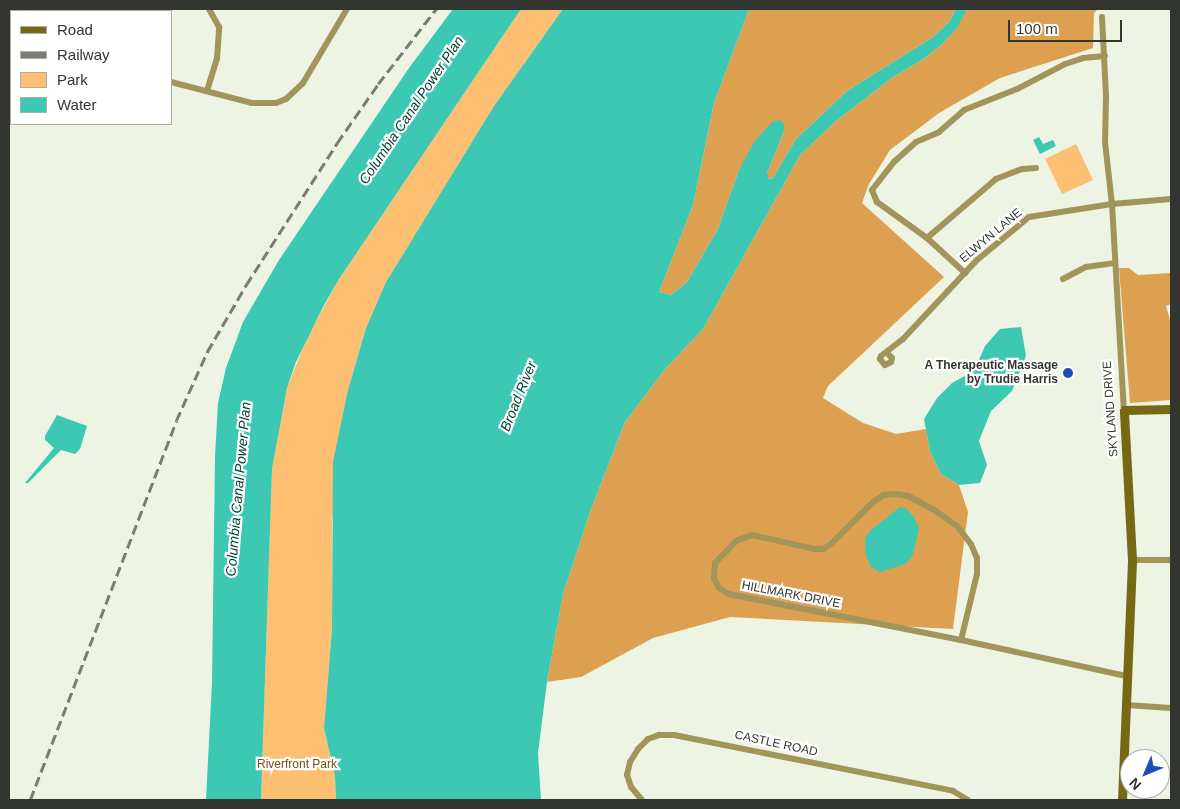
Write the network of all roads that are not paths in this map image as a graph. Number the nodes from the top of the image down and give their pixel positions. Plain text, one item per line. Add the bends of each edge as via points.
1 (209, 9) edge
2 (347, 9) edge
3 (1102, 17) dead end
4 (1105, 56) junction
5 (172, 82) edge
6 (207, 91) junction
7 (1036, 168) dead end
8 (1171, 199) edge
9 (1112, 204) junction
10 (927, 238) junction
11 (1114, 263) junction
12 (965, 273) junction
13 (1063, 278) dead end
14 (887, 353) dead end
15 (1171, 409) edge
16 (1124, 410) junction
17 (1132, 560) junction
18 (1171, 560) edge
19 (961, 640) junction
20 (1126, 676) junction
21 (1126, 705) junction
22 (1171, 708) edge
23 (642, 800) edge
24 (968, 800) edge
25 (1122, 800) edge

1 - 6 street via 219,27 217,59
2 - 6 street via 303,83 286,99 276,103 252,104
3 - 4 street, SKYLAND DRIVE
4 - 9 street, SKYLAND DRIVE via 1105,142
4 - 10 street via 1065,64 1017,90 964,110 939,132 916,142 895,161 872,190 877,202
5 - 6 street
7 - 10 street via 1022,169 996,179
8 - 9 street, ELWYN LANE
9 - 11 street, SKYLAND DRIVE
9 - 12 street, ELWYN LANE via 1029,217
10 - 12 street
11 - 13 street via 1086,267
11 - 16 street, SKYLAND DRIVE
12 - 14 street, ELWYN LANE
15 - 16 street
16 - 17 street, SKYLAND DRIVE
17 - 18 street
17 - 20 street, SKYLAND DRIVE
19 - 19 street, HILLMARK DRIVE via 729,594 719,588 714,578 715,563 736,541 752,535 823,548 884,495 908,496 958,527 978,558
19 - 20 street, HILLMARK DRIVE
20 - 21 street, SKYLAND DRIVE
21 - 22 street
21 - 25 street, SKYLAND DRIVE
23 - 24 street, CASTLE ROAD via 631,787 627,775 630,762 648,739 674,735 952,791

